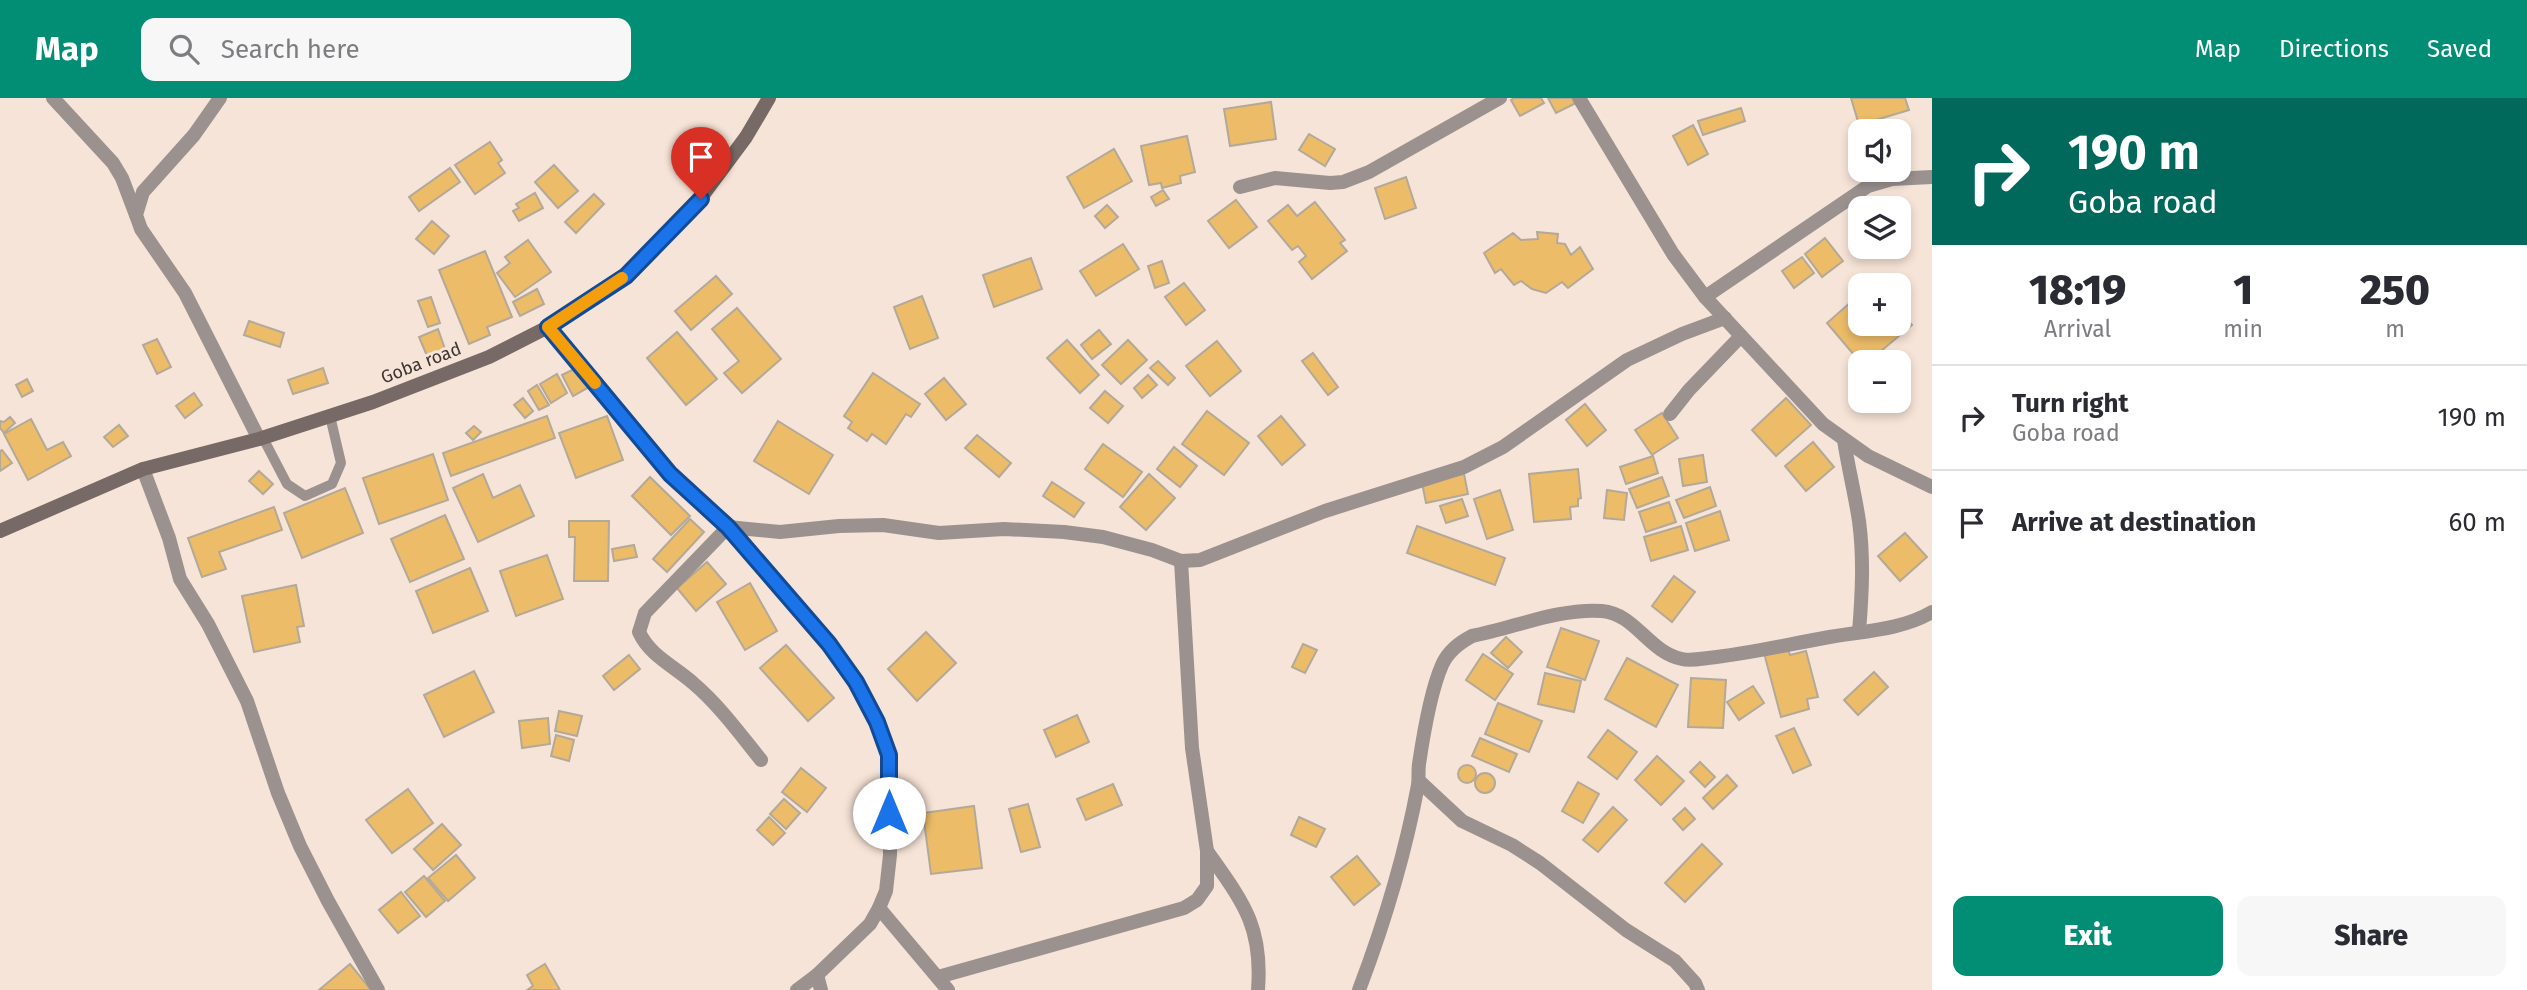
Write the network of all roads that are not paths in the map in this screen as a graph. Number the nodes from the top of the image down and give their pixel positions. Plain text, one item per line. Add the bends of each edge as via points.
1 (53, 98) edge
2 (220, 98) edge
3 (769, 98) edge
4 (1500, 98) edge
5 (1579, 98) edge
6 (1932, 177) edge
7 (1241, 187) dead end
8 (136, 215) junction
9 (1705, 297) junction
10 (1725, 318) junction
11 (548, 327) junction
12 (1741, 336) junction
13 (1671, 414) dead end
14 (330, 416) junction
15 (261, 438) junction
16 (1844, 440) junction
17 (143, 469) junction
18 (1932, 487) edge
19 (728, 527) junction
20 (0, 531) edge
21 (1181, 561) junction
22 (1932, 612) edge
23 (1859, 632) junction
24 (761, 760) dead end
25 (1419, 781) junction
26 (1207, 851) junction
27 (879, 908) junction
28 (817, 975) junction
29 (938, 977) junction
30 (378, 990) edge
31 (797, 990) edge
32 (821, 990) edge
33 (948, 990) edge
34 (1258, 990) edge
35 (1359, 990) edge
36 (1698, 990) edge

1 - 8 street via 113,163
2 - 8 street via 143,192
3 - 11 street, Goba road via 701,199 626,276
4 - 7 street via 1370,172 1330,183 1275,178
5 - 9 street
6 - 9 street via 1892,179 1868,186
8 - 15 street via 185,293
9 - 10 street
10 - 12 street
10 - 21 street via 1627,360 1503,447 1464,467 1325,511 1209,557
11 - 14 street, Goba road via 489,357
11 - 19 street via 670,474
12 - 13 street
12 - 16 street via 1823,424
14 - 15 street, Goba road
14 - 15 lane via 341,463 332,484 305,496 287,484
15 - 17 street, Goba road
16 - 18 street
16 - 23 street via 1859,521 1863,573
17 - 20 street, Goba road
17 - 30 street via 180,579 247,701 300,846
19 - 21 street via 780,532 883,525 939,533 1064,531 1102,537
19 - 24 street via 645,613 639,632 645,644 712,701
19 - 27 street via 829,644 877,722 889,755 890,855
21 - 26 street via 1192,747
22 - 23 street via 1895,626
23 - 25 street via 1684,660 1665,654 1633,624 1605,611 1555,615 1472,636 1450,652 1442,665 1425,732
25 - 35 street via 1402,856
25 - 36 street via 1462,821 1540,863 1626,930 1675,961
26 - 29 street via 1207,886 1184,908
26 - 34 street via 1244,904 1256,934
27 - 28 street via 870,923
27 - 29 street
28 - 31 street
28 - 32 street
29 - 33 street

